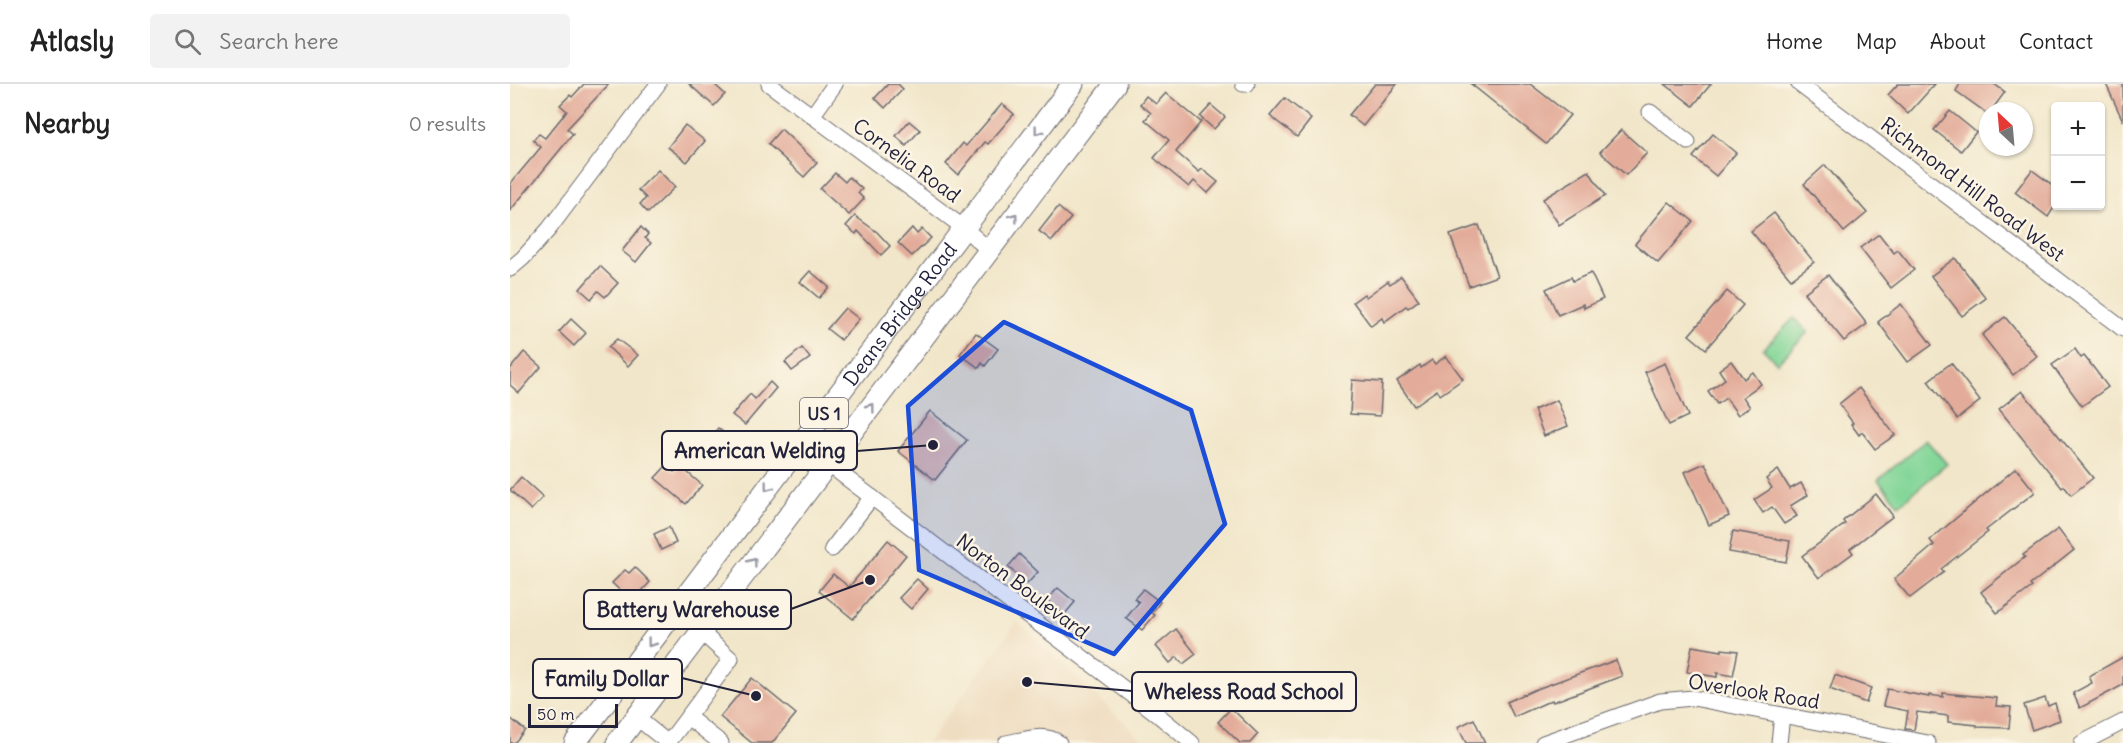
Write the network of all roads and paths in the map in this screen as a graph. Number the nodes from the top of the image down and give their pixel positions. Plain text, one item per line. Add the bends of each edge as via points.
1 (658, 84) edge
2 (769, 84) edge
3 (835, 84) edge
4 (1115, 84) edge
5 (1799, 84) edge
6 (1069, 86) edge
7 (1650, 112) dead end
8 (812, 116) junction
9 (1688, 142) dead end
10 (964, 228) junction
11 (989, 250) junction
12 (510, 269) edge
13 (2123, 328) edge
14 (828, 464) junction
15 (872, 497) junction
16 (832, 549) dead end
17 (701, 632) junction
18 (1782, 715) junction
19 (636, 717) junction
20 (688, 717) junction
21 (2123, 722) edge
22 (575, 743) edge
23 (617, 743) edge
24 (668, 743) edge
25 (721, 743) edge
26 (1006, 743) edge
27 (1059, 743) edge
28 (1192, 743) edge
29 (1543, 743) edge
30 (1779, 743) edge
31 (1928, 743) edge
32 (2082, 743) edge

1 - 12 street via 549,228
2 - 8 street, Cornelia Road
3 - 8 street
11 -> 4 highway, Deans Bridge Road / US 1
5 - 13 street, Richmond Hill Road West
6 -> 10 highway, Deans Bridge Road / US 1
7 - 9 street
8 - 10 street, Cornelia Road
10 - 11 street, Cornelia Road
10 -> 22 highway, Deans Bridge Road / US 1
14 -> 11 highway, Deans Bridge Road / US 1
14 - 15 street, Norton Boulevard
17 -> 14 highway, Deans Bridge Road / US 1
15 - 16 street
15 - 28 street, Norton Boulevard
17 - 19 highway, Deans Bridge Road / US 1
17 - 20 street via 731,659
18 - 29 street, Overlook Road via 1693,698 1660,701
18 - 30 street
18 - 31 street, Overlook Road
19 - 23 highway, Deans Bridge Road / US 1
19 - 24 street
20 - 24 street
20 - 25 street
21 - 32 street
26 - 27 street via 1042,738

